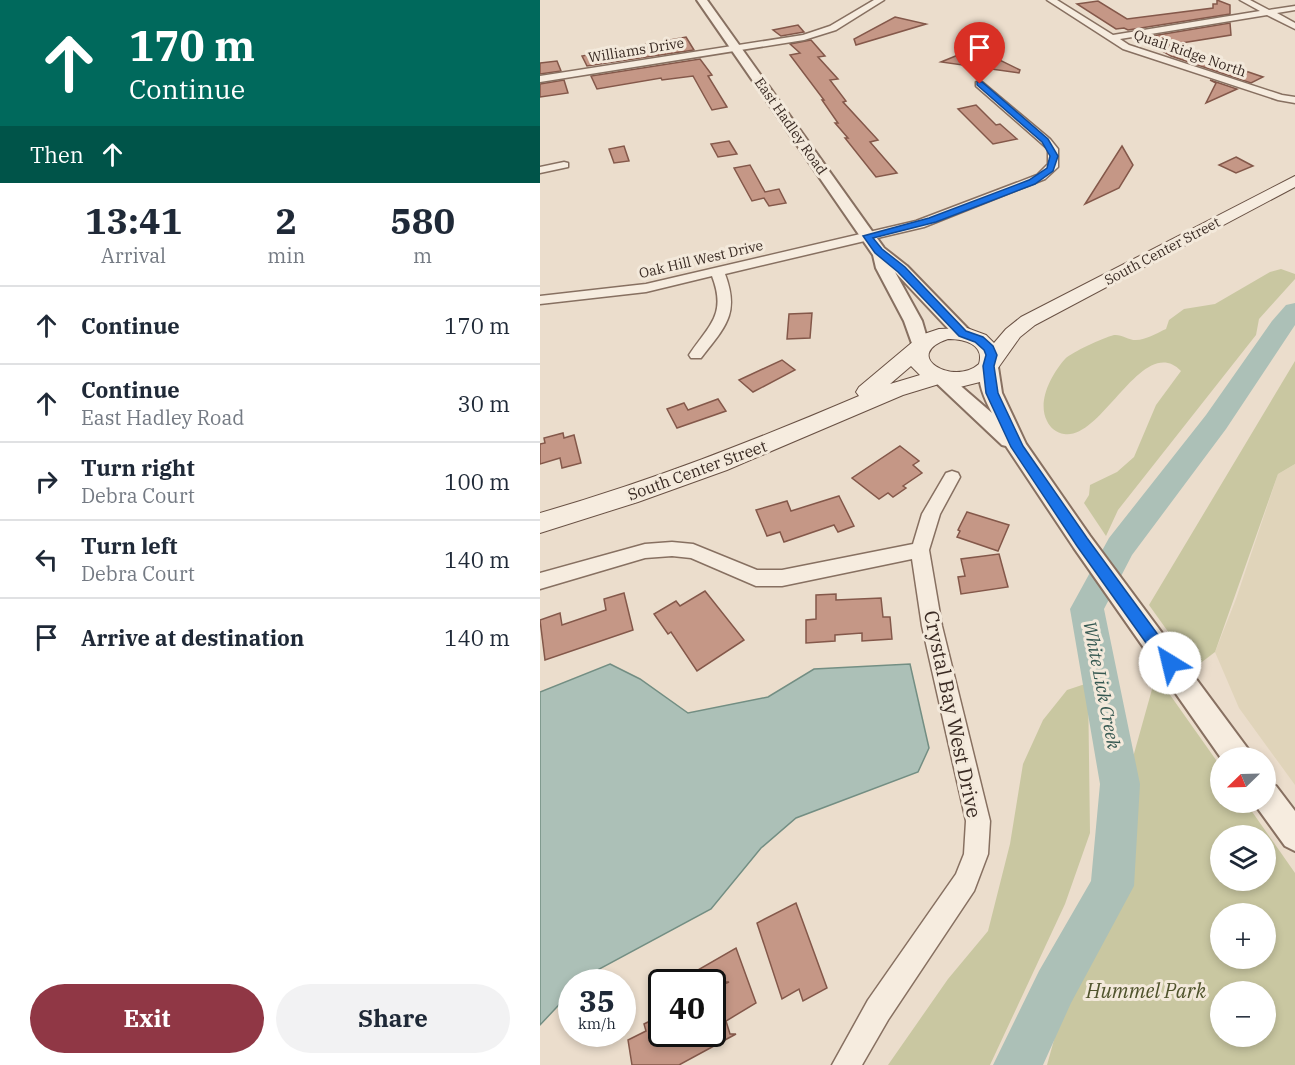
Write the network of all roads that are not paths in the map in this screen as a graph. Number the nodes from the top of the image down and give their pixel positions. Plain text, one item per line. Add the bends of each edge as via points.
1 (702, 0) edge
2 (880, 0) edge
3 (1051, 0) edge
4 (1244, 0) edge
5 (1295, 8) edge
6 (1269, 12) junction
7 (1295, 26) edge
8 (1112, 39) junction
9 (736, 48) junction
10 (540, 79) edge
11 (980, 84) dead end
12 (1295, 100) edge
13 (564, 165) dead end
14 (540, 170) edge
15 (1295, 181) edge
16 (867, 236) junction
17 (878, 251) junction
18 (717, 272) junction
19 (540, 300) edge
20 (1028, 321) junction
21 (966, 334) junction
22 (919, 348) junction
23 (696, 355) dead end
24 (990, 363) junction
25 (939, 378) junction
26 (849, 407) junction
27 (1017, 447) junction
28 (952, 477) dead end
29 (540, 523) edge
30 (920, 550) junction
31 (540, 581) edge
32 (1230, 747) edge
33 (1276, 810) edge
34 (1295, 836) edge
35 (846, 1065) edge

1 - 9 street, East Hadley Road
2 - 9 street, Williams Drive via 819,33
3 - 8 street, Quail Ridge North
4 - 6 street
5 - 6 street
6 - 7 street
6 - 8 street
8 - 12 street, Quail Ridge North via 1182,66
9 - 10 street, Williams Drive
9 - 16 street, East Hadley Road
11 - 16 street, Oak Hill West Drive via 1046,141 1054,156 1050,170 1032,182 933,220
13 - 14 street
15 - 20 main road, South Center Street
16 - 17 street, East Hadley Road
16 - 18 street, Oak Hill West Drive
17 - 21 street, East Hadley Road
17 - 22 street, East Hadley Road via 887,275 912,315
18 - 19 street, Oak Hill West Drive via 627,292
18 - 23 street via 728,303 723,317
20 - 21 main road, South Center Street
20 - 24 main road, South Center Street via 1013,333
21 - 22 main road via 938,335
21 - 24 main road via 986,345
22 - 25 main road via 920,366
22 - 26 main road, South Center Street
24 - 25 main road via 980,375 965,380
24 - 27 street via 992,393
25 - 26 main road, South Center Street via 900,387
25 - 27 street
26 - 29 main road, South Center Street via 779,441 704,470
27 - 32 street
28 - 30 street, Crystal Bay West Drive via 931,514
30 - 31 street via 782,578 756,578 693,551 654,550
30 - 35 street, Crystal Bay West Drive via 932,626 978,821 976,854 965,882 878,1010
33 - 34 street

